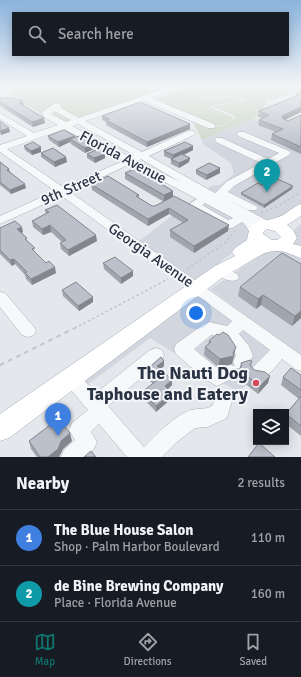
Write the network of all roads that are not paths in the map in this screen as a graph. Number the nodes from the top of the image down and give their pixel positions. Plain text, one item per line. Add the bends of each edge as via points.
1 (54, 107) edge
2 (56, 107) edge
3 (117, 107) edge
4 (166, 107) edge
5 (0, 114) edge
6 (77, 121) junction
7 (64, 125) junction
8 (211, 126) dead end
9 (191, 133) dead end
10 (241, 134) dead end
11 (33, 136) junction
12 (219, 140) dead end
13 (0, 148) edge
14 (142, 156) junction
15 (129, 161) junction
16 (268, 163) junction
17 (63, 192) junction
18 (218, 195) junction
19 (301, 209) edge
20 (301, 218) edge
21 (0, 220) edge
22 (254, 223) junction
23 (286, 241) edge
24 (301, 252) edge
25 (227, 273) junction
26 (198, 288) junction
27 (0, 297) edge
28 (243, 317) junction
29 (28, 332) dead end
30 (230, 333) junction
31 (281, 349) junction
32 (156, 355) dead end
33 (301, 364) edge
34 (259, 372) edge
35 (71, 378) junction
36 (223, 401) dead end
37 (98, 408) junction
38 (0, 429) edge
39 (71, 457) edge
40 (140, 457) edge
41 (148, 457) edge

1 - 7 street, Florida Avenue via 46,112 47,115
2 - 6 street, Florida Avenue
3 - 6 street
4 - 8 street
5 - 11 street
6 - 7 street
6 - 14 street, Florida Avenue
7 - 11 street
7 - 15 street, Florida Avenue
9 - 14 street, 9th Street
10 - 16 street via 286,153
11 - 13 street
12 - 16 street
13 - 17 street, Georgia Avenue
14 - 15 street, 9th Street
14 - 18 street, Florida Avenue
15 - 17 street, 9th Street
15 - 22 street, Florida Avenue via 204,199 194,205 228,226
16 - 18 street via 230,184
17 - 21 street, 9th Street
17 - 26 street, Georgia Avenue
18 - 22 street, Florida Avenue
19 - 22 main road via 284,221
20 - 23 main road via 291,225
22 - 23 main road via 262,241
22 - 25 main road via 255,240 226,263
23 - 24 main road
23 - 25 main road via 259,248
25 - 26 main road
26 - 28 street, Georgia Avenue
26 - 35 main road
27 - 29 street
28 - 30 street
28 - 31 street, Georgia Avenue
30 - 30 street via 209,328 182,348 217,378 236,367 245,356
31 - 33 street, Georgia Avenue
31 - 34 street
32 - 37 street
35 - 37 street
35 - 38 main road
36 - 41 street via 220,412 208,418 192,419 170,435
37 - 39 street via 79,430 87,442
37 - 40 street

